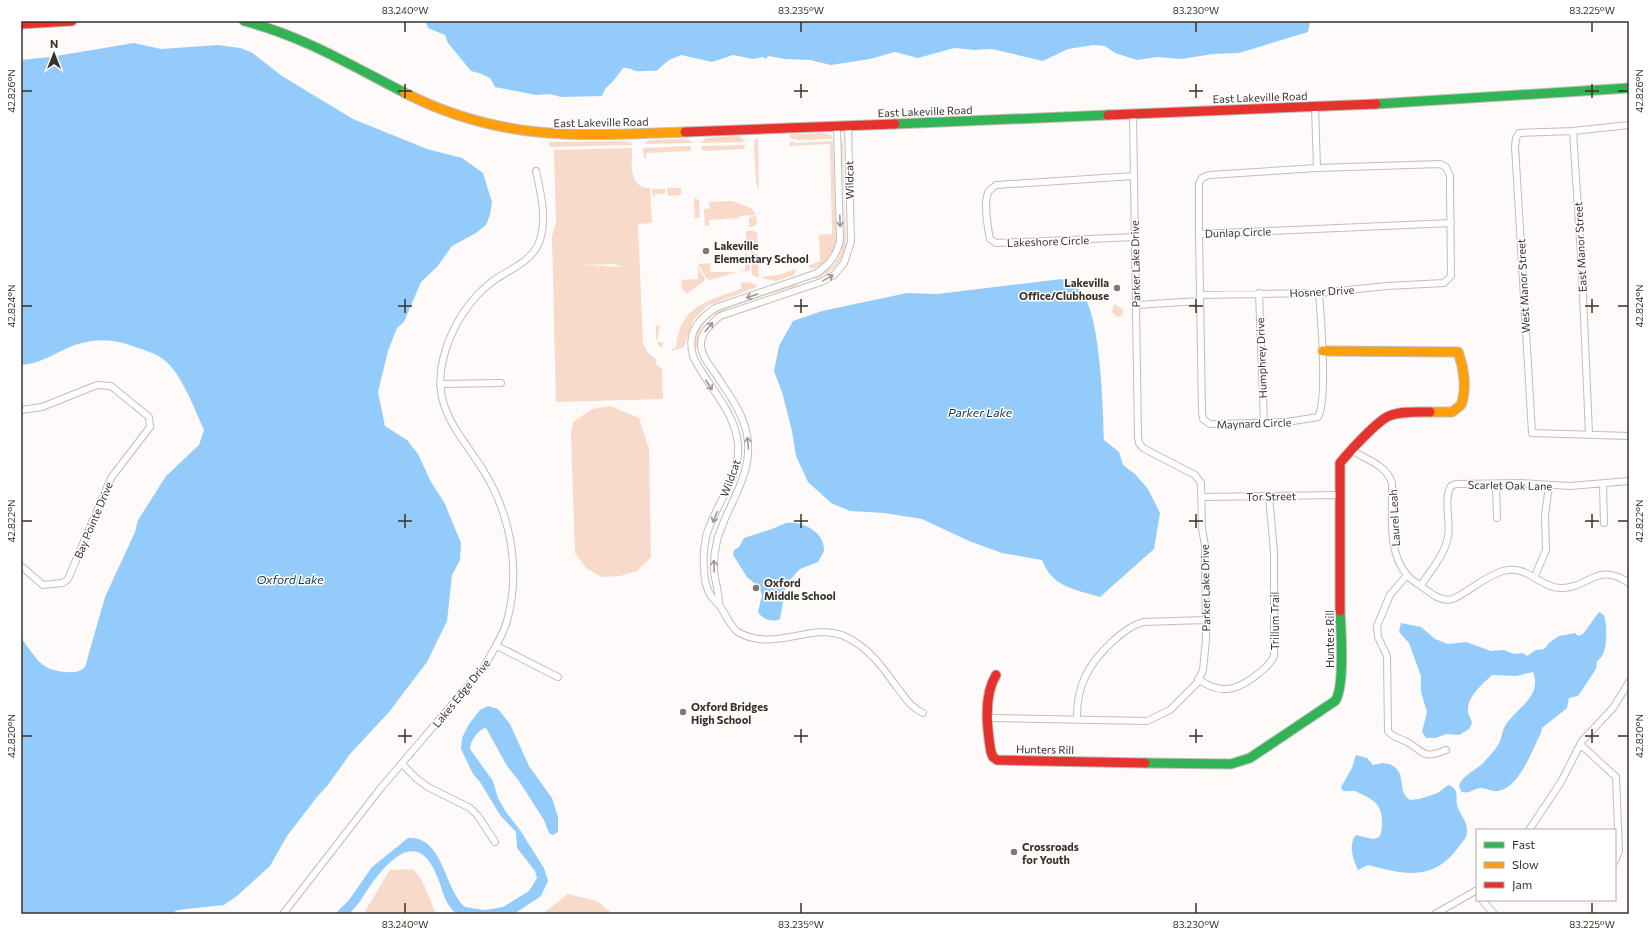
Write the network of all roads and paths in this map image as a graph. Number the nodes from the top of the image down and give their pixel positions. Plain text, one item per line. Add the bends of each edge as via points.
1 (72, 21) edge
2 (244, 21) edge
3 (21, 24) edge
4 (1629, 88) edge
5 (1315, 107) junction
6 (1133, 114) junction
7 (1629, 125) edge
8 (837, 126) junction
9 (848, 126) junction
10 (1573, 131) junction
11 (1317, 168) junction
12 (536, 171) dead end
13 (1134, 176) junction
14 (1450, 223) junction
15 (1199, 234) junction
16 (1135, 237) junction
17 (806, 278) junction
18 (1444, 283) joint
19 (810, 286) junction
20 (1259, 293) junction
21 (1320, 293) junction
22 (1200, 298) junction
23 (1136, 305) junction
24 (1323, 351) junction
25 (704, 352) junction
26 (693, 356) junction
27 (501, 383) dead end
28 (440, 384) junction
29 (21, 410) edge
30 (1264, 423) junction
31 (1589, 434) junction
32 (1629, 436) edge
33 (1351, 450) junction
34 (1629, 481) edge
35 (1496, 484) junction
36 (1603, 484) junction
37 (1549, 486) junction
38 (1339, 495) junction
39 (1269, 496) junction
40 (1202, 498) junction
41 (1497, 518) dead end
42 (1604, 524) dead end
43 (21, 566) edge
44 (1407, 575) junction
45 (1535, 576) junction
46 (1629, 583) edge
47 (1421, 585) junction
48 (718, 604) junction
49 (1205, 620) junction
50 (497, 646) junction
51 (996, 675) dead end
52 (558, 677) dead end
53 (1198, 679) junction
54 (1629, 682) edge
55 (923, 713) dead end
56 (990, 718) junction
57 (1077, 720) junction
58 (1580, 744) junction
59 (1446, 750) dead end
60 (402, 764) junction
61 (1530, 829) edge
62 (495, 842) dead end
63 (1616, 858) edge
64 (1476, 892) edge
65 (1483, 901) edge
66 (283, 914) edge
67 (1435, 914) edge
68 (1494, 914) edge

1 - 3 main road
2 - 8 main road, East Lakeville Road via 310,42 436,108 481,124 512,131 572,136
4 - 5 main road, East Lakeville Road
5 - 6 main road, East Lakeville Road
5 - 11 street
6 - 9 main road, East Lakeville Road
6 - 13 street, Parker Lake Drive
7 - 10 street
8 - 9 main road, East Lakeville Road
8 -> 17 street, Wildcat via 840,240 834,258 827,267
19 -> 9 street, Wildcat via 834,275 844,263 851,242
10 - 31 street, East Manor Street
10 - 31 street, West Manor Street via 1527,132 1519,134 1516,138 1532,433
11 - 14 street, Dunlap Circle via 1440,164 1446,167 1450,176
11 - 15 street, Dunlap Circle via 1223,173 1202,178 1198,197
12 - 28 street, Lakes Edge Drive via 542,209 538,245 527,259 493,281 466,309 445,352
13 - 16 street, Parker Lake Drive
13 - 16 street, Lakeshore Circle via 996,185 988,192 986,203 988,231 990,239 996,243
14 - 15 street, Dunlap Circle
14 - 18 street, Dunlap Circle via 1451,276
15 - 22 street, Maynard Circle
16 - 23 street, Parker Lake Drive
17 - 19 street
17 -> 26 street, Wildcat via 715,308 701,318 694,330 690,346
18 - 21 street, Hosner Drive
25 -> 19 street, Wildcat via 701,346 704,334 720,316
20 - 21 street, Hosner Drive
20 - 22 street, Hosner Drive
20 - 30 street, Humphrey Drive
21 - 24 street, Maynard Circle
22 - 23 street, Hosner Drive
22 - 30 street, Maynard Circle via 1200,386 1204,419 1210,424
23 - 40 street, Parker Lake Drive via 1139,443 1153,455 1195,475 1201,483
24 - 30 street, Maynard Circle via 1322,408 1318,417
24 - 33 main road, Hunters Rill via 1446,351 1458,352 1460,357 1463,398 1462,405 1457,410 1390,416 1380,422
25 - 26 street
48 -> 25 street, Wildcat via 719,592 714,571 717,539 742,484 749,457 746,426 706,360
26 -> 48 street, Wildcat via 730,417 738,442 738,456 731,480 706,536 703,558 704,578 711,596
27 - 28 street
28 - 50 street, Lakes Edge Drive via 447,416 484,472 507,521 514,558 511,598
29 - 43 street, Bay Pointe Drive via 42,407 97,385 111,386 149,418 150,427 111,478 68,580 43,585
31 - 32 street
33 - 38 main road, Hunters Rill via 1340,463
33 - 44 street, Laurel Leah via 1382,467 1390,477 1396,555
34 - 36 street, Scarlet Oak Lane
35 - 37 street, Scarlet Oak Lane
35 - 41 street
35 - 47 street, Scarlet Oak Lane via 1451,486 1448,494 1447,542
36 - 37 street, Scarlet Oak Lane
36 - 42 street
37 - 45 street via 1545,515 1546,550
38 - 39 street, Tor Street
38 - 56 main road, Hunters Rill via 1339,696 1250,758 1225,765 997,760 991,754
39 - 40 street, Tor Street
39 - 53 street, Trillum Trail via 1274,552 1274,656 1263,670 1233,688 1210,687
40 - 49 street, Parker Lake Drive
44 - 47 street, Laurel Leah
44 - 59 street via 1390,595 1377,626 1378,637 1387,656 1388,731 1425,754 1437,754
45 - 46 street, Laurel Leah via 1556,588 1570,587 1602,575 1614,575
45 - 47 street, Laurel Leah via 1520,570 1504,570 1448,600 1437,597
48 - 55 street, Wildcat via 737,631 758,639 836,633 861,645 912,707
49 - 53 street, Parker Lake Drive via 1206,657
49 - 57 street via 1143,622 1122,632 1095,659 1086,674 1076,704
50 - 52 street
50 - 60 street, Lakes Edge Drive via 484,667
51 - 56 main road, Hunters Rill via 989,693
53 - 57 street, Parker Lake Drive via 1170,710 1147,721
54 - 58 street via 1613,708
56 - 57 street, Parker Lake Drive
58 - 61 street via 1561,782
58 - 63 street via 1616,777 1619,851
60 - 62 street via 428,787 470,808
60 - 66 street, Lakes Edge Drive
64 - 67 street
65 - 68 street

